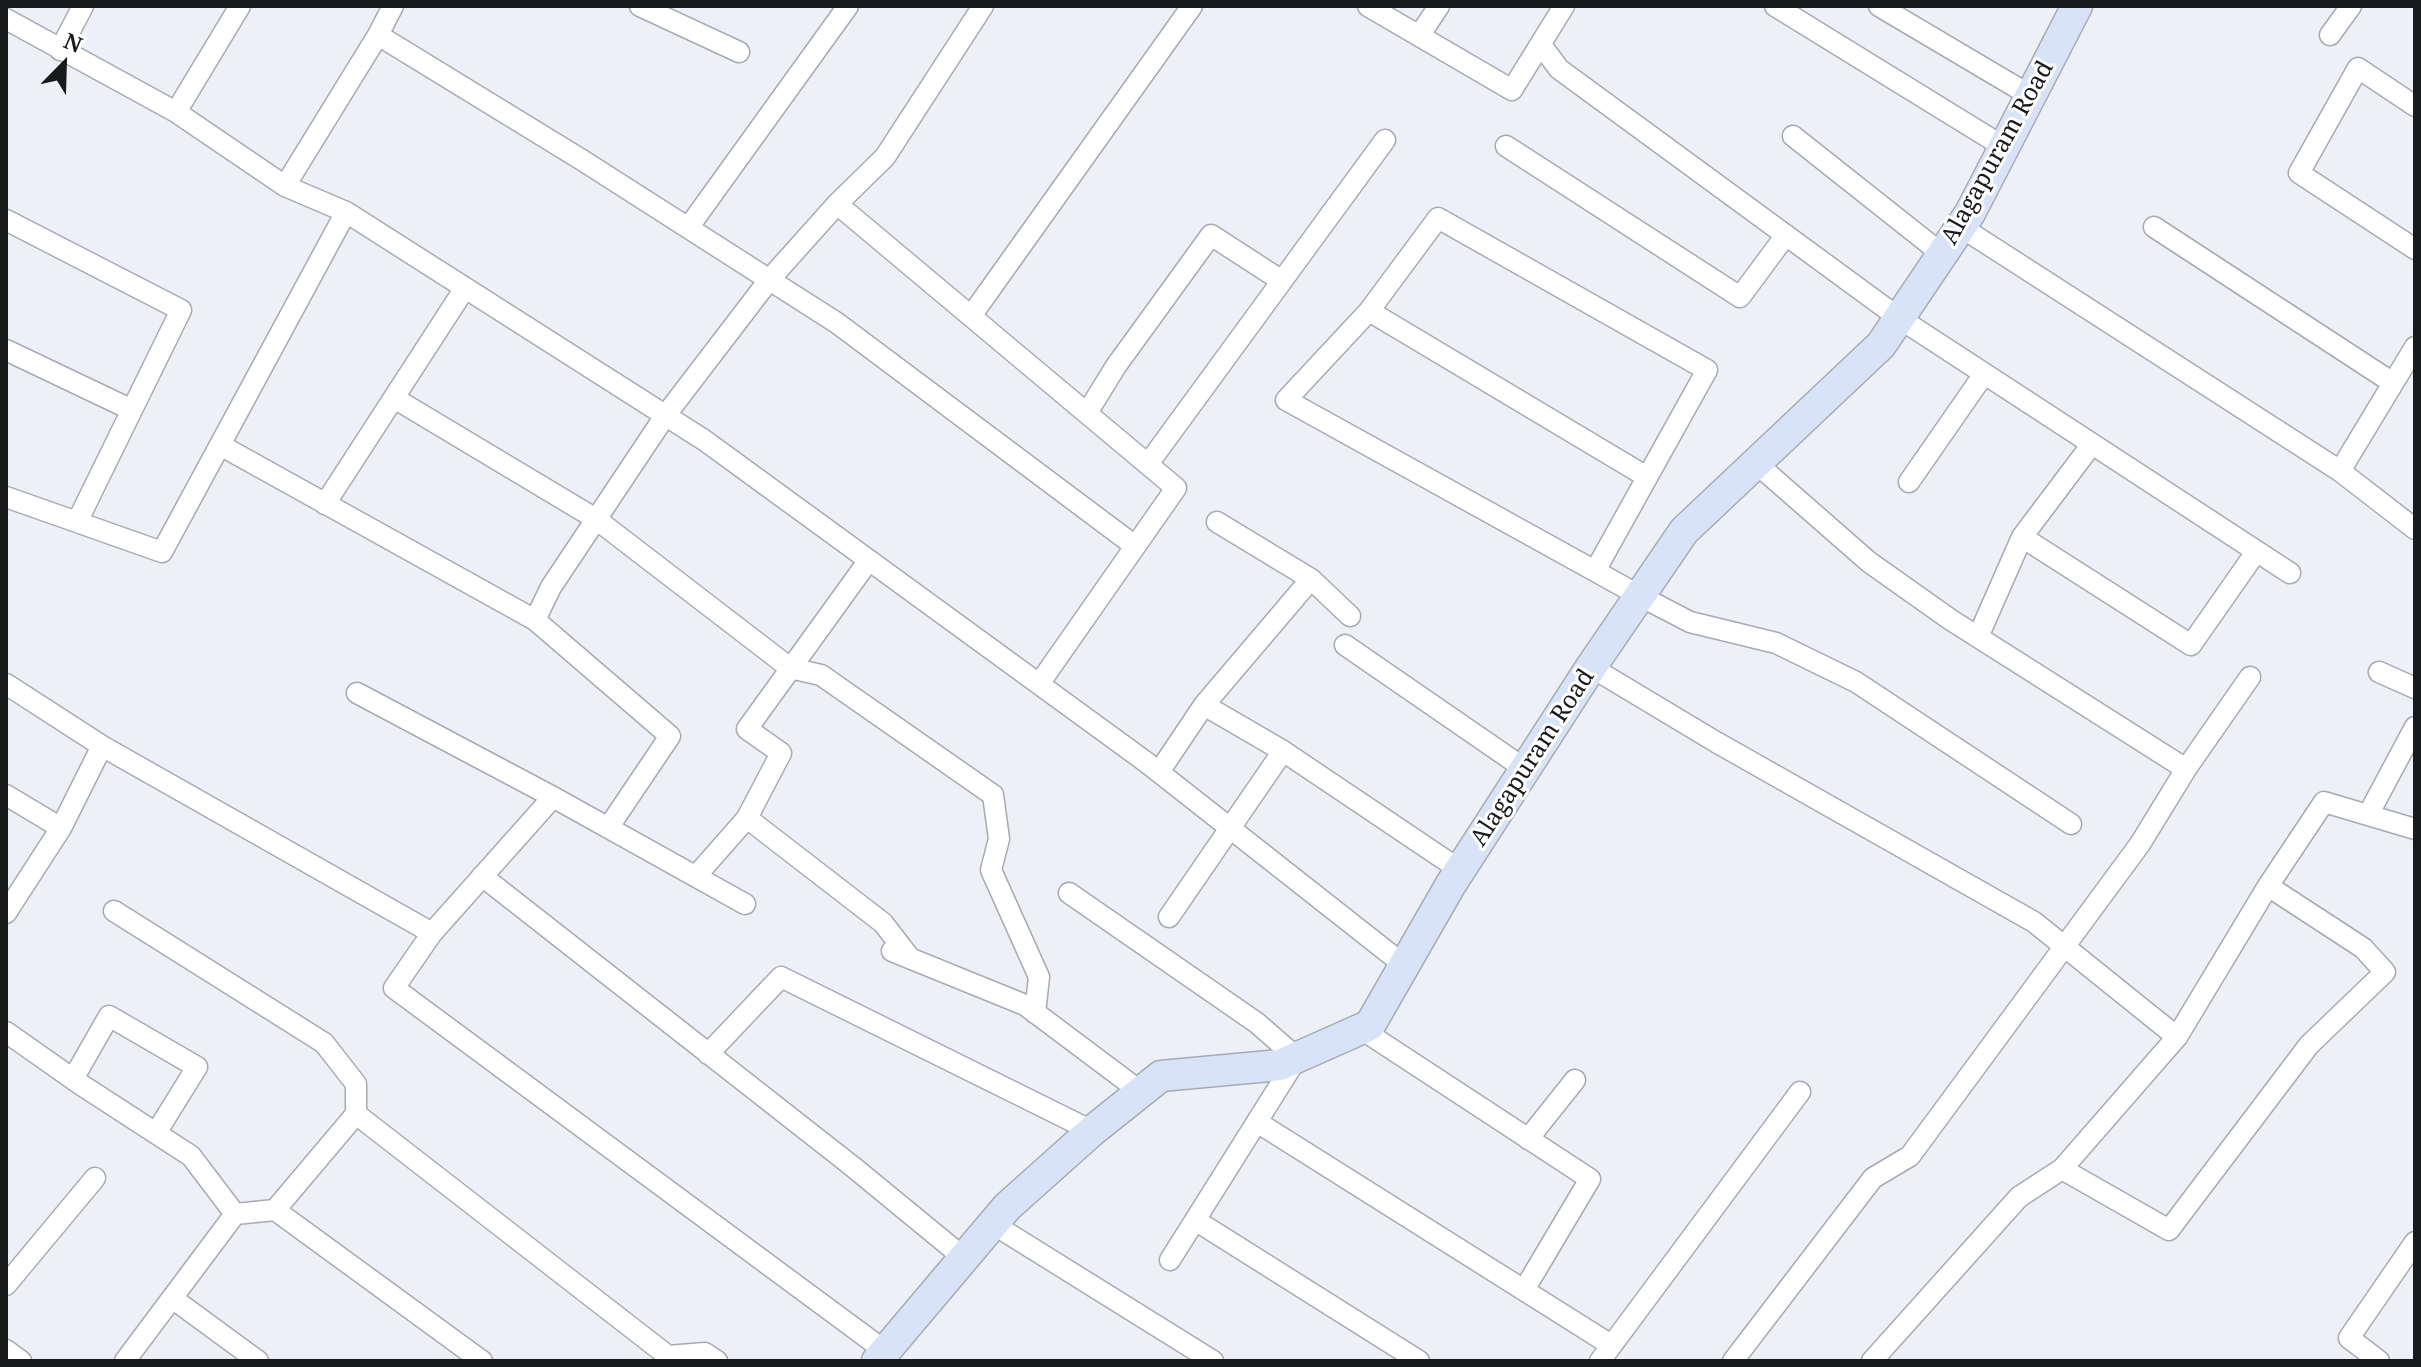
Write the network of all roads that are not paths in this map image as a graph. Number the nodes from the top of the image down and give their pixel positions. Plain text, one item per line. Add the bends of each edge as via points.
1 (83, 6) edge
2 (240, 6) edge
3 (393, 6) edge
4 (640, 6) edge
5 (848, 6) edge
6 (983, 6) edge
7 (1192, 6) edge
8 (1368, 6) edge
9 (1439, 6) edge
10 (1564, 6) edge
11 (1775, 6) edge
12 (1879, 6) edge
13 (2077, 6) edge
14 (2351, 6) edge
15 (6, 19) edge
16 (378, 35) junction
17 (2330, 35) dead end
18 (1419, 36) junction
19 (1541, 45) junction
20 (60, 50) junction
21 (739, 52) dead end
22 (2031, 96) junction
23 (2415, 106) edge
24 (176, 112) junction
25 (1793, 136) dead end
26 (1385, 140) dead end
27 (1506, 146) dead end
28 (2004, 147) junction
29 (285, 186) junction
30 (837, 204) junction
31 (346, 212) junction
32 (6, 220) edge
33 (1961, 227) junction
34 (2154, 227) dead end
35 (688, 228) junction
36 (1786, 235) junction
37 (2415, 249) edge
38 (1942, 254) junction
39 (769, 280) junction
40 (1282, 281) junction
41 (465, 288) junction
42 (1369, 311) junction
43 (971, 316) junction
44 (1899, 318) junction
45 (2415, 347) edge
46 (6, 350) edge
47 (1984, 374) junction
48 (2393, 383) junction
49 (394, 398) junction
50 (132, 410) junction
51 (1087, 413) junction
52 (665, 416) junction
53 (2092, 444) junction
54 (220, 445) junction
55 (1148, 464) junction
56 (1757, 464) junction
57 (2340, 471) junction
58 (1647, 477) junction
59 (1909, 482) dead end
60 (6, 497) edge
61 (325, 504) junction
62 (596, 519) junction
63 (77, 522) junction
64 (1217, 522) dead end
65 (2415, 529) edge
66 (2022, 537) junction
67 (1135, 546) junction
68 (2256, 552) junction
69 (869, 560) junction
70 (1595, 571) junction
71 (2290, 573) dead end
72 (1311, 579) junction
73 (1640, 596) junction
74 (1350, 616) dead end
75 (535, 620) junction
76 (1978, 637) junction
77 (1345, 645) dead end
78 (1591, 667) junction
79 (790, 668) junction
80 (2379, 672) dead end
81 (2250, 677) dead end
82 (6, 684) edge
83 (1039, 684) junction
84 (2415, 688) edge
85 (357, 693) dead end
86 (1204, 705) junction
87 (2415, 727) edge
88 (102, 746) junction
89 (1283, 751) junction
90 (1525, 769) junction
91 (2186, 769) junction
92 (1159, 772) junction
93 (6, 795) edge
94 (553, 797) junction
95 (2368, 815) junction
96 (747, 818) junction
97 (2071, 824) dead end
98 (61, 828) junction
99 (608, 828) junction
100 (1230, 828) junction
101 (2415, 829) edge
102 (1460, 870) junction
103 (482, 876) junction
104 (696, 876) junction
105 (2268, 886) junction
106 (1069, 893) dead end
107 (745, 904) dead end
108 (114, 911) dead end
109 (6, 913) edge
110 (1169, 917) dead end
111 (432, 933) junction
112 (2066, 947) junction
113 (1404, 965) junction
114 (1035, 1013) junction
115 (1361, 1029) junction
116 (6, 1032) edge
117 (2177, 1037) junction
118 (708, 1054) junction
119 (1297, 1058) junction
120 (73, 1079) junction
121 (1575, 1080) dead end
122 (1141, 1092) junction
123 (1800, 1092) dead end
124 (356, 1114) junction
125 (1257, 1122) junction
126 (1092, 1131) junction
127 (156, 1133) junction
128 (1528, 1139) junction
129 (2062, 1169) junction
130 (95, 1178) dead end
131 (275, 1210) junction
132 (235, 1214) junction
133 (1195, 1220) junction
134 (993, 1224) junction
135 (2415, 1242) edge
136 (964, 1258) junction
137 (1170, 1260) dead end
138 (6, 1285) edge
139 (1524, 1290) junction
140 (172, 1298) junction
141 (6, 1350) edge
142 (1606, 1353) edge
143 (881, 1356) edge
144 (681, 1358) edge
145 (21, 1361) edge
146 (125, 1361) edge
147 (258, 1361) edge
148 (482, 1361) edge
149 (717, 1361) edge
150 (1213, 1361) edge
151 (1419, 1361) edge
152 (1733, 1361) edge
153 (1872, 1361) edge
154 (2379, 1361) edge

1 - 20 street
2 - 24 street
3 - 16 street
4 - 21 street
5 - 35 street
6 - 30 street via 885,157
7 - 43 street
8 - 18 street
9 - 18 street
10 - 19 street
11 - 28 street
12 - 22 street
13 - 22 main road, Alagapuram Road
14 - 17 street
15 - 20 street
16 - 29 street
16 - 35 street
18 - 19 street via 1512,90
19 - 36 street via 1559,69
20 - 24 street
22 - 28 main road, Alagapuram Road
23 - 37 street via 2358,68 2299,173
24 - 29 street
25 - 38 street
26 - 40 street
27 - 36 street via 1740,297
28 - 33 main road, Alagapuram Road
29 - 31 street
30 - 39 street
30 - 43 street
31 - 41 street
31 - 54 street
32 - 50 street via 181,310
33 - 38 main road, Alagapuram Road
33 - 57 street
34 - 48 street
35 - 39 street
36 - 44 street
38 - 44 main road, Alagapuram Road
39 - 52 street
39 - 67 street via 837,323
40 - 51 street via 1211,235
40 - 55 street
41 - 49 street
41 - 52 street
42 - 58 street
42 - 58 street via 1438,218 1707,370
42 - 70 street via 1286,400
43 - 51 street
44 - 47 street
44 - 56 main road, Alagapuram Road via 1881,345
45 - 48 street
46 - 50 street
47 - 53 street
47 - 59 street
48 - 57 street
49 - 61 street
49 - 62 street
50 - 63 street
51 - 55 street
52 - 62 street
52 - 69 street
53 - 66 street
53 - 68 street
54 - 61 street
54 - 63 street via 162,552
55 - 67 street via 1176,488
56 - 73 main road, Alagapuram Road via 1684,531
56 - 76 street via 1869,562
57 - 65 street
58 - 70 street
60 - 63 street
61 - 75 street
62 - 75 street
62 - 79 street
64 - 72 street
66 - 68 street via 2191,645
66 - 76 street
67 - 83 street
68 - 71 street
69 - 79 street
69 - 83 street
70 - 73 street
72 - 74 street
72 - 86 street
73 - 78 main road, Alagapuram Road
73 - 97 street via 1690,622 1776,643 1856,682
75 - 99 street via 670,736
76 - 91 street
77 - 90 street
78 - 90 main road, Alagapuram Road
78 - 112 street via 2034,922
79 - 96 street via 747,729 781,753
79 - 114 street via 821,675 993,795 999,839 991,870 1039,977
80 - 84 street
81 - 91 street
82 - 88 street
83 - 92 street
85 - 94 street
86 - 89 street
86 - 92 street
87 - 95 street
88 - 98 street
88 - 111 street
89 - 100 street
89 - 102 street
90 - 102 main road, Alagapuram Road
91 - 112 street
92 - 100 street
93 - 98 street
94 - 99 street
94 - 103 street
95 - 101 street
95 - 105 street via 2324,802
96 - 104 street
96 - 114 street via 883,923 901,954
98 - 109 street
99 - 104 street
100 - 110 street
100 - 113 street
102 - 113 main road, Alagapuram Road
103 - 111 street
103 - 118 street
104 - 107 street
105 - 117 street
105 - 129 street via 2363,948 2385,972 2309,1045 2169,1230
106 - 119 street via 1257,1023
108 - 124 street via 324,1043 356,1084
111 - 143 street via 394,988
112 - 117 street
112 - 152 street via 1910,1156 1873,1178
113 - 115 main road, Alagapuram Road via 1370,1025
114 - 122 street
115 - 119 main road, Alagapuram Road
115 - 128 street
116 - 120 street
117 - 129 street
118 - 126 street via 781,977
118 - 136 street
119 - 122 main road, Alagapuram Road via 1280,1065 1161,1076
119 - 125 street
120 - 127 street
120 - 127 street via 109,1016 197,1067
121 - 128 street
122 - 126 main road, Alagapuram Road
123 - 142 street
124 - 131 street
124 - 144 street via 668,1356
125 - 133 street
125 - 139 street
126 - 134 main road, Alagapuram Road
127 - 132 street via 191,1156
128 - 139 street via 1590,1179
129 - 153 street via 2019,1197
130 - 138 street
131 - 132 street
131 - 148 street
132 - 140 street
133 - 137 street
133 - 151 street
134 - 136 main road, Alagapuram Road
134 - 150 street
135 - 154 street via 2349,1338
136 - 143 main road, Alagapuram Road
139 - 142 street
140 - 146 street
140 - 147 street
141 - 145 street
144 - 149 street via 705,1353

